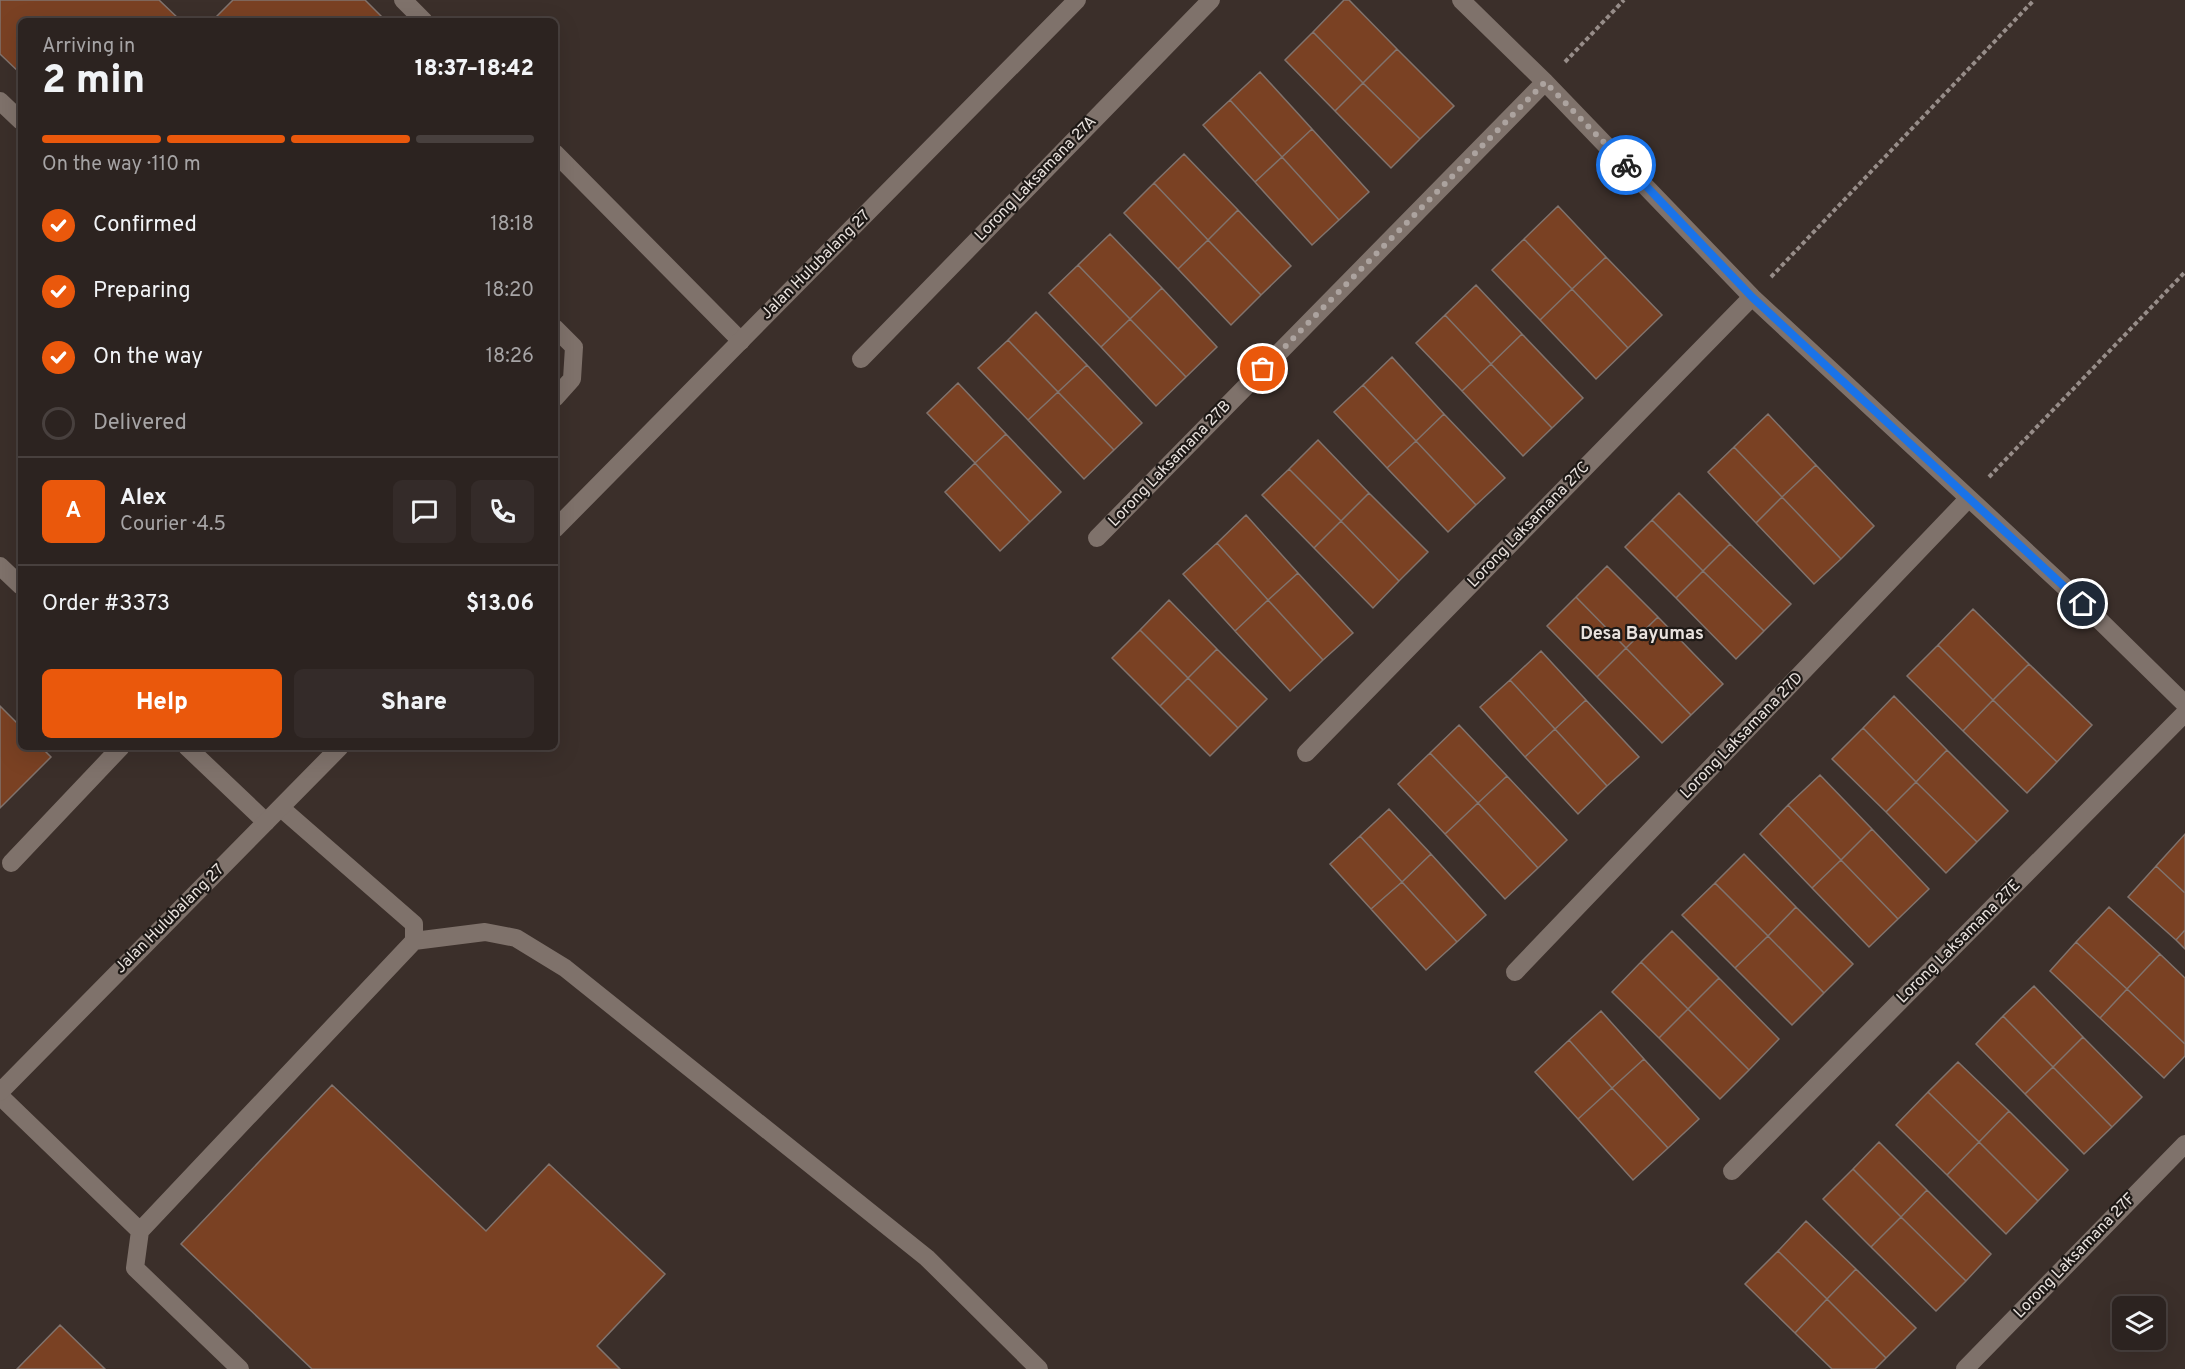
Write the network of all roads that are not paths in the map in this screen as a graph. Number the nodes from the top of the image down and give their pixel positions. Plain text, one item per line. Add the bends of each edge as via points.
1 (403, 0) edge
2 (1077, 0) edge
3 (1211, 0) edge
4 (1461, 0) edge
5 (421, 18) edge
6 (1545, 82) junction
7 (0, 101) edge
8 (18, 118) edge
9 (558, 156) edge
10 (1752, 297) junction
11 (558, 331) edge
12 (741, 341) junction
13 (861, 358) dead end
14 (558, 395) edge
15 (1968, 499) junction
16 (558, 526) edge
17 (1097, 538) dead end
18 (0, 566) edge
19 (18, 583) edge
20 (2185, 704) edge
21 (2185, 713) edge
22 (118, 750) edge
23 (191, 750) edge
24 (337, 750) edge
25 (1306, 753) dead end
26 (281, 808) junction
27 (266, 822) junction
28 (10, 863) dead end
29 (414, 941) junction
30 (1515, 972) dead end
31 (0, 1094) edge
32 (2185, 1144) edge
33 (1732, 1171) dead end
34 (140, 1231) junction
35 (240, 1369) edge
36 (1040, 1369) edge
37 (1965, 1369) edge

1 - 5 street
2 - 12 street, Jalan Hulubalang 27
3 - 13 street, Lorong Laksamana 27A
4 - 6 street
6 - 10 street
6 - 17 street, Lorong Laksamana 27B
7 - 8 street
9 - 12 street
10 - 15 street
10 - 25 street, Lorong Laksamana 27C
11 - 14 street via 574,347 572,379
12 - 16 street, Jalan Hulubalang 27
15 - 20 street
15 - 30 street, Lorong Laksamana 27D
18 - 19 street
21 - 33 street, Lorong Laksamana 27E
22 - 28 street
23 - 27 street
24 - 26 street, Jalan Hulubalang 27
26 - 27 street, Jalan Hulubalang 27
26 - 29 street via 414,924
27 - 31 street, Jalan Hulubalang 27
29 - 34 street
29 - 36 street via 485,932 516,938 565,968 927,1258
31 - 34 street
32 - 37 street, Lorong Laksamana 27F
34 - 35 street via 135,1268

